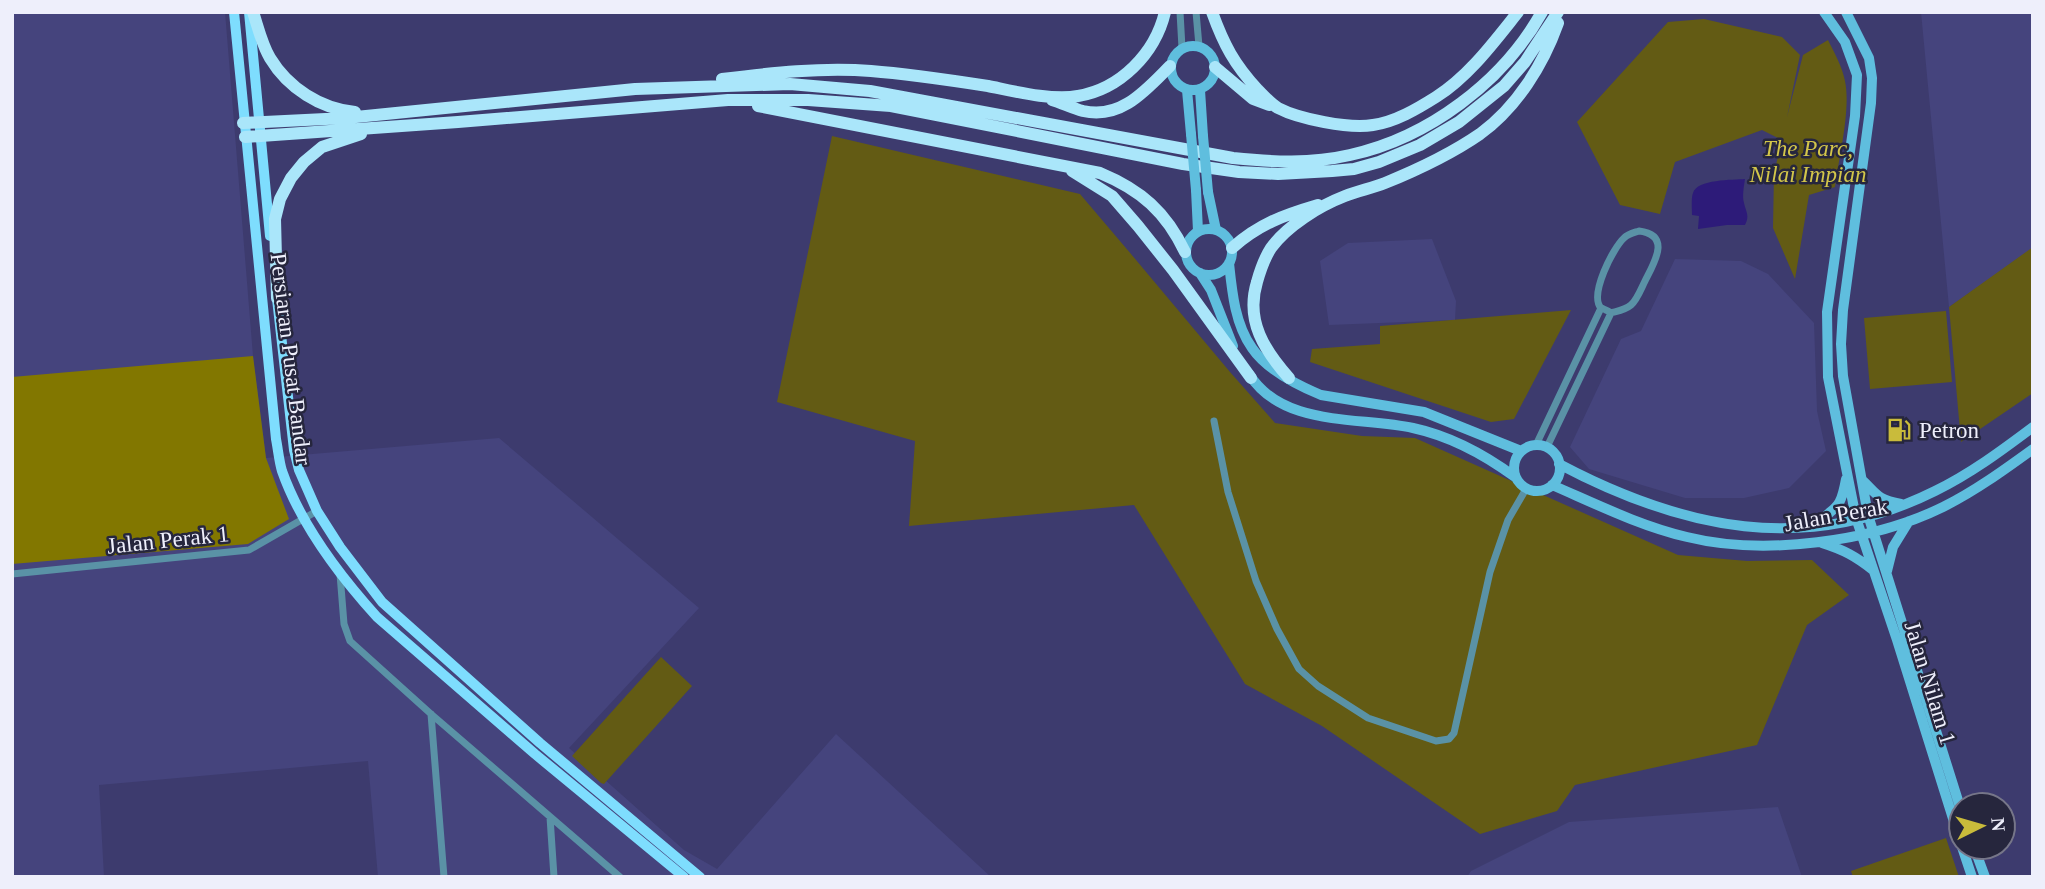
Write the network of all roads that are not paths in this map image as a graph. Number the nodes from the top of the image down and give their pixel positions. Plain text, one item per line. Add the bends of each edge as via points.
1 (234, 12) edge
2 (251, 12) edge
3 (1165, 12) edge
4 (1180, 12) edge
5 (1196, 12) edge
6 (1212, 12) edge
7 (1518, 12) edge
8 (1542, 12) edge
9 (1560, 12) edge
10 (1824, 12) edge
11 (1846, 12) edge
12 (1199, 46) junction
13 (1181, 48) junction
14 (1170, 66) junction
15 (1215, 67) junction
16 (635, 89) junction
17 (1187, 90) junction
18 (1200, 90) junction
19 (1038, 95) junction
20 (728, 100) junction
21 (1277, 107) junction
22 (381, 114) junction
23 (243, 123) junction
24 (382, 128) junction
25 (259, 129) junction
26 (245, 137) junction
27 (1065, 166) junction
28 (1342, 197) junction
29 (1216, 230) junction
30 (1198, 231) junction
31 (1231, 248) junction
32 (1185, 252) junction
33 (1229, 263) junction
34 (1200, 273) junction
35 (277, 298) junction
36 (1601, 308) junction
37 (1611, 313) junction
38 (1251, 378) junction
39 (1289, 378) junction
40 (1214, 421) dead end
41 (2033, 428) edge
42 (1541, 446) junction
43 (2033, 449) edge
44 (1521, 451) junction
45 (1559, 464) junction
46 (1847, 472) junction
47 (1515, 477) junction
48 (1862, 479) junction
49 (1552, 485) junction
50 (1526, 489) junction
51 (1903, 505) junction
52 (317, 511) junction
53 (1868, 516) junction
54 (303, 519) junction
55 (1856, 519) junction
56 (1909, 521) junction
57 (1816, 527) junction
58 (1873, 530) junction
59 (1861, 533) junction
60 (1819, 542) junction
61 (1874, 570) junction
62 (339, 571) junction
63 (1887, 573) junction
64 (12, 575) edge
65 (431, 714) junction
66 (1955, 791) edge
67 (1947, 802) edge
68 (550, 817) junction
69 (444, 877) edge
70 (554, 877) edge
71 (620, 877) edge
72 (684, 877) edge
73 (700, 877) edge

1 - 23 main road, Persiaran Pusat Bandar
2 - 22 highway via 270,58 291,85 322,104
2 - 25 main road, Persiaran Pusat Bandar
3 - 19 highway via 1156,38 1126,75 1104,89 1076,97
4 - 13 street
5 - 12 street
6 - 21 highway via 1239,69
7 - 21 highway via 1465,73 1410,113 1373,125 1340,124
8 - 16 highway via 1512,56 1452,109 1404,137 1326,159 1233,158 870,92 790,85
9 - 20 highway via 1504,86 1459,122 1379,162 1343,170 1238,172 891,106
9 - 28 highway via 1547,51 1521,94 1498,120 1425,165
10 - 46 main road, Jalan Nilam 1 via 1845,42 1857,75 1827,325 1828,377
11 - 48 main road, Jalan Nilam 1 via 1869,58 1872,78 1841,344
12 - 13 main road
12 - 15 main road via 1211,54
13 - 14 main road
14 - 17 main road via 1174,81
14 - 19 highway via 1133,100 1109,112 1084,111
15 - 18 main road via 1212,81
15 - 21 highway via 1253,99
16 - 19 highway via 837,68
16 - 22 highway
17 - 18 main road
17 - 30 main road, bridge
18 - 29 main road, bridge
20 - 24 highway
20 - 27 highway
22 - 25 highway
23 - 25 highway
23 - 26 main road, Persiaran Pusat Bandar
24 - 25 highway
24 - 35 highway via 322,147 291,178 275,219
25 - 26 highway
25 - 35 main road, Persiaran Pusat Bandar
26 - 54 main road, Persiaran Pusat Bandar via 275,439 282,470
27 - 32 highway via 1100,173 1144,196 1176,232
27 - 38 highway via 1112,196 1173,270
28 - 31 highway via 1266,223
28 - 39 highway via 1311,214 1271,248 1254,290 1259,334 1269,356
29 - 30 main road
29 - 31 main road
30 - 32 main road
31 - 33 main road
32 - 34 main road via 1189,265
33 - 34 main road via 1219,273
33 - 39 main road via 1232,299 1252,348
34 - 38 main road
35 - 52 main road, Persiaran Pusat Bandar via 293,450
36 - 37 street
36 - 37 street via 1597,294 1615,250 1626,235 1649,232 1658,254 1634,303
36 - 42 street
37 - 42 street
38 - 47 main road via 1294,410 1415,429 1491,459
39 - 44 main road via 1321,395 1424,412
40 - 50 street via 1228,492 1256,581 1299,669 1368,718 1436,741 1454,733 1490,572 1508,520
41 - 51 main road, Jalan Perak via 1966,474
42 - 44 main road
42 - 45 main road via 1555,454
43 - 56 main road, Jalan Perak via 1975,489
44 - 47 main road via 1514,463
45 - 49 main road
45 - 57 main road, Jalan Perak via 1675,513 1757,529
46 - 55 main road, Jalan Nilam 1
46 - 57 main road via 1836,509
47 - 50 main road
48 - 51 main road via 1878,497
48 - 53 main road, Jalan Nilam 1
49 - 50 main road via 1540,491
49 - 60 main road, Jalan Perak via 1686,537 1758,546
51 - 53 main road, Jalan Perak
52 - 54 street, Jalan Perak 1
52 - 73 main road, Persiaran Pusat Bandar via 382,603
53 - 55 main road, Jalan Perak
53 - 58 main road, Jalan Nilam 1
54 - 62 main road, Persiaran Pusat Bandar
54 - 64 street, Jalan Perak 1 via 249,550
55 - 57 main road, Jalan Perak
55 - 59 main road, Jalan Nilam 1
56 - 58 main road, Jalan Perak
56 - 63 main road via 1893,547
58 - 59 main road, Jalan Perak
58 - 63 main road, Jalan Nilam 1
59 - 60 main road, Jalan Perak
59 - 61 main road, Jalan Nilam 1
60 - 61 main road via 1858,557
61 - 67 main road, Jalan Nilam 1
62 - 65 street via 350,641
62 - 72 main road, Persiaran Pusat Bandar via 377,617
63 - 66 main road, Jalan Nilam 1
65 - 68 street
65 - 69 street
68 - 70 street
68 - 71 street

